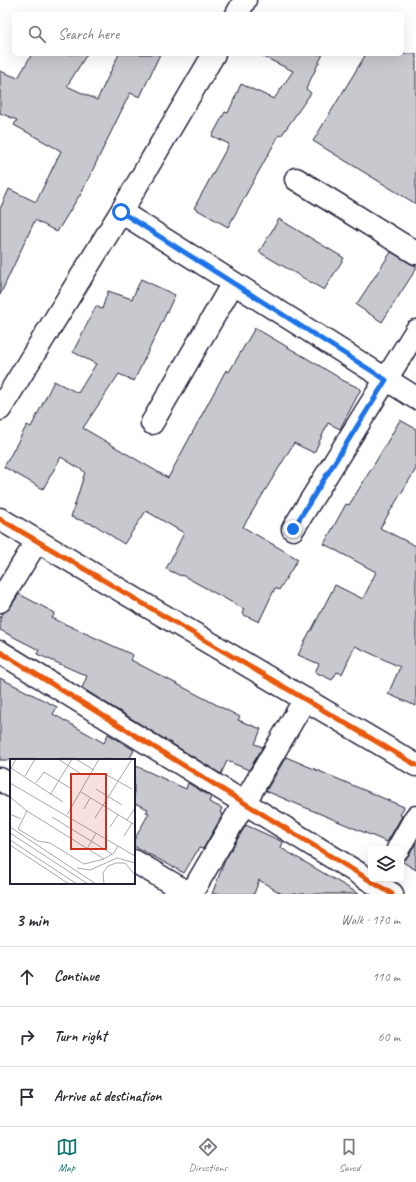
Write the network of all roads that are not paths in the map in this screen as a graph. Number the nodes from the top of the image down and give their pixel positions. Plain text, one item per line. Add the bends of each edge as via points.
1 (246, 0) edge
2 (238, 12) edge
3 (213, 56) edge
4 (296, 179) dead end
5 (121, 212) junction
6 (416, 253) edge
7 (233, 283) junction
8 (416, 331) edge
9 (386, 380) junction
10 (416, 398) edge
11 (0, 409) edge
12 (152, 423) dead end
13 (0, 519) edge
14 (293, 529) dead end
15 (37, 541) junction
16 (0, 601) edge
17 (0, 652) edge
18 (305, 699) junction
19 (416, 765) edge
20 (0, 779) edge
21 (10, 785) edge
22 (244, 803) junction
23 (416, 817) edge
24 (400, 846) edge
25 (135, 862) edge
26 (384, 886) edge
27 (190, 894) edge

1 - 2 street
3 - 5 street
4 - 6 street
5 - 7 street
5 - 11 street
7 - 9 street
7 - 12 street
8 - 9 street
9 - 10 street
9 - 14 street
13 - 15 street
15 - 16 street
15 - 18 street
17 - 22 street
18 - 19 street
18 - 22 street
20 - 21 street
22 - 26 street
22 - 27 street
23 - 24 street
25 - 27 street

